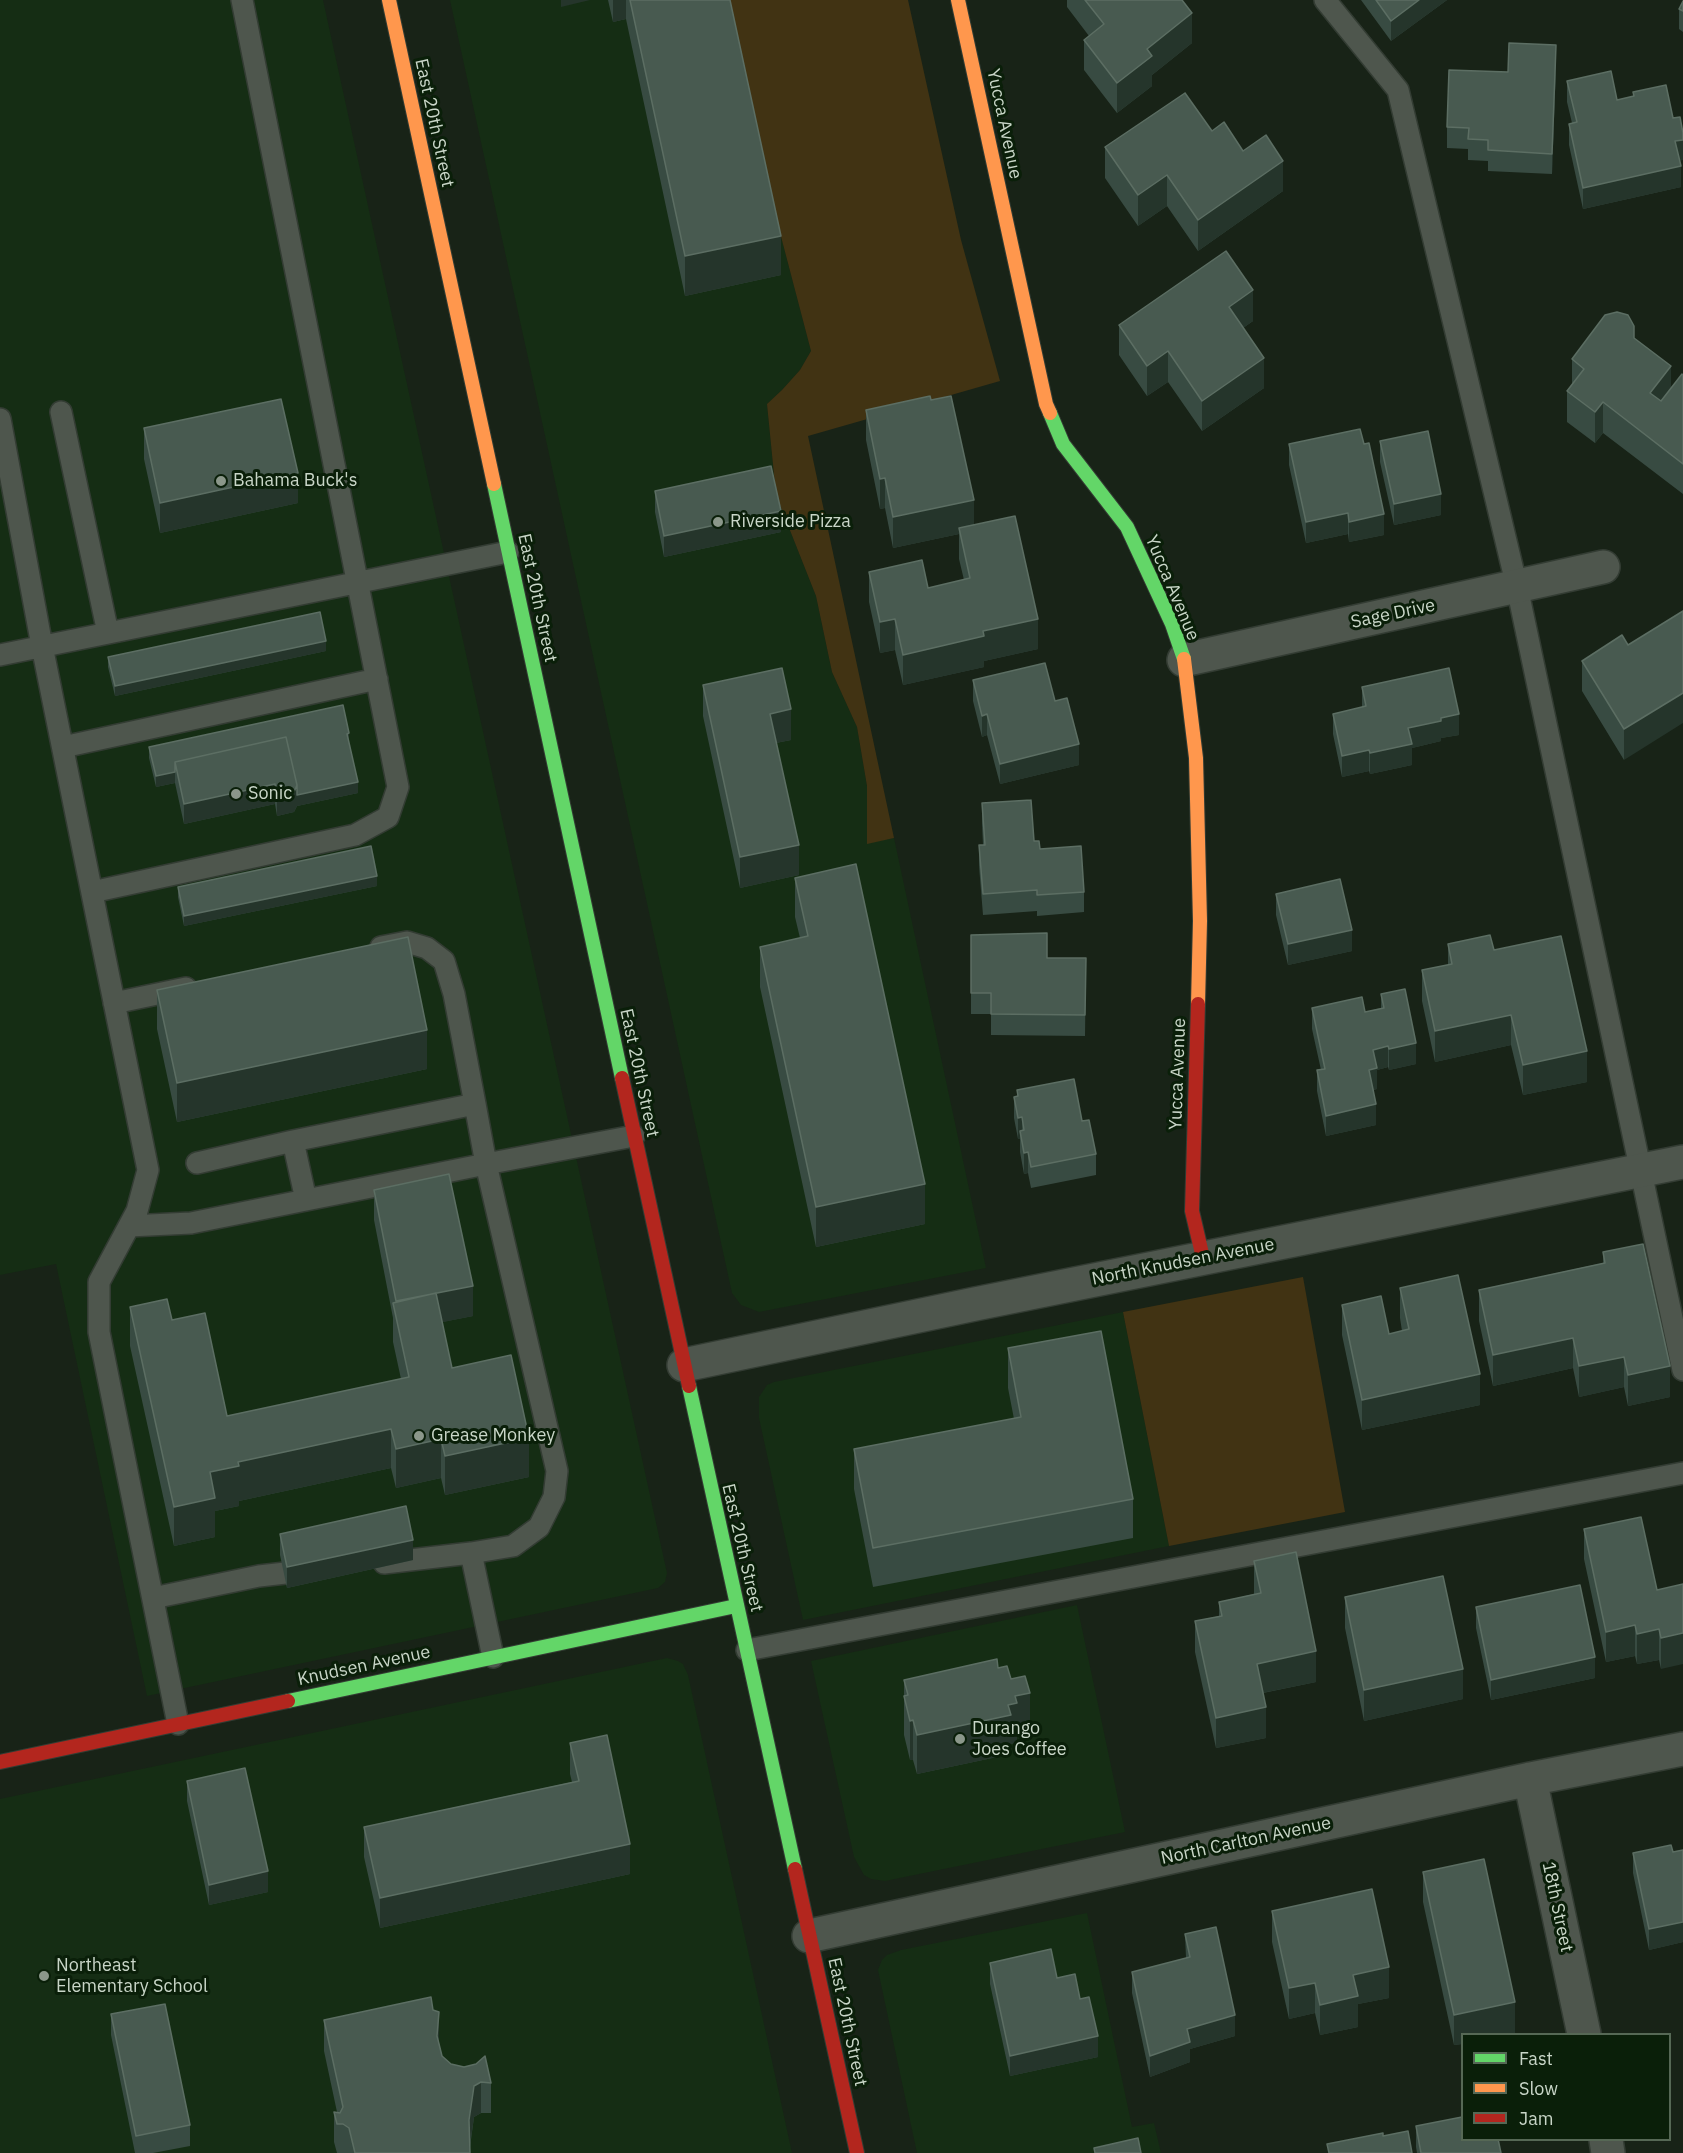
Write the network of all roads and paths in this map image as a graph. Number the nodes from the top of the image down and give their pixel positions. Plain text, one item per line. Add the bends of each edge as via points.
1 (242, 0) edge
2 (389, 0) edge
3 (958, 0) edge
4 (1324, 0) edge
5 (61, 412) dead end
6 (0, 419) edge
7 (508, 552) junction
8 (1603, 567) dead end
9 (358, 582) junction
10 (1517, 587) junction
11 (108, 633) junction
12 (42, 646) junction
13 (0, 655) edge
14 (1184, 660) junction
15 (377, 679) junction
16 (63, 747) junction
17 (92, 892) junction
18 (360, 951) edge
19 (207, 983) edge
20 (114, 1003) junction
21 (476, 1104) junction
22 (634, 1136) junction
23 (293, 1141) junction
24 (1683, 1162) edge
25 (197, 1163) dead end
26 (486, 1164) junction
27 (1641, 1170) junction
28 (306, 1200) junction
29 (129, 1226) junction
30 (1203, 1258) junction
31 (684, 1365) junction
32 (1683, 1370) edge
33 (1683, 1473) edge
34 (471, 1553) junction
35 (365, 1564) edge
36 (330, 1568) edge
37 (153, 1598) junction
38 (736, 1605) junction
39 (747, 1650) junction
40 (493, 1657) junction
41 (178, 1724) junction
42 (1683, 1749) edge
43 (0, 1762) edge
44 (1530, 1779) junction
45 (810, 1936) junction
46 (1584, 2033) edge
47 (857, 2153) edge

1 - 9 lane
2 - 7 main road, East 20th Street
3 - 14 main road, Yucca Avenue via 1046,404 1063,444 1127,527 1172,624
4 - 10 lane via 1398,90
5 - 11 lane
6 - 12 lane
7 - 9 lane
7 - 22 main road, East 20th Street
8 - 10 street, Sage Drive
9 - 11 lane
9 - 15 lane
10 - 14 street, Sage Drive
10 - 27 lane
11 - 12 lane
12 - 13 lane
12 - 16 lane
14 - 30 main road, Yucca Avenue via 1196,758 1200,921 1192,1211
15 - 16 lane
15 - 17 lane via 398,787 388,817 355,835
16 - 17 lane
17 - 20 lane
18 - 21 lane via 406,942 427,948 444,961
19 - 20 lane
20 - 29 lane via 148,1170
21 - 23 lane
21 - 26 lane
22 - 26 lane
22 - 31 main road, East 20th Street
23 - 25 lane
23 - 28 lane
24 - 27 street, North Knudsen Avenue
26 - 28 lane
26 - 34 lane via 557,1471 554,1497 539,1527 513,1546
27 - 30 street, North Knudsen Avenue
27 - 32 lane
28 - 29 lane via 191,1223
29 - 37 lane via 99,1282 99,1332
30 - 31 street, North Knudsen Avenue
31 - 38 main road, East 20th Street
33 - 39 lane
34 - 35 lane
34 - 40 lane
36 - 37 lane via 259,1576
37 - 41 lane
38 - 39 main road, East 20th Street
38 - 40 main road, Knudsen Avenue
39 - 45 main road, East 20th Street
40 - 41 main road, Knudsen Avenue
41 - 43 main road, Knudsen Avenue
42 - 44 street, North Carlton Avenue
44 - 45 street, North Carlton Avenue
44 - 46 street, 18th Street
45 - 47 main road, East 20th Street

